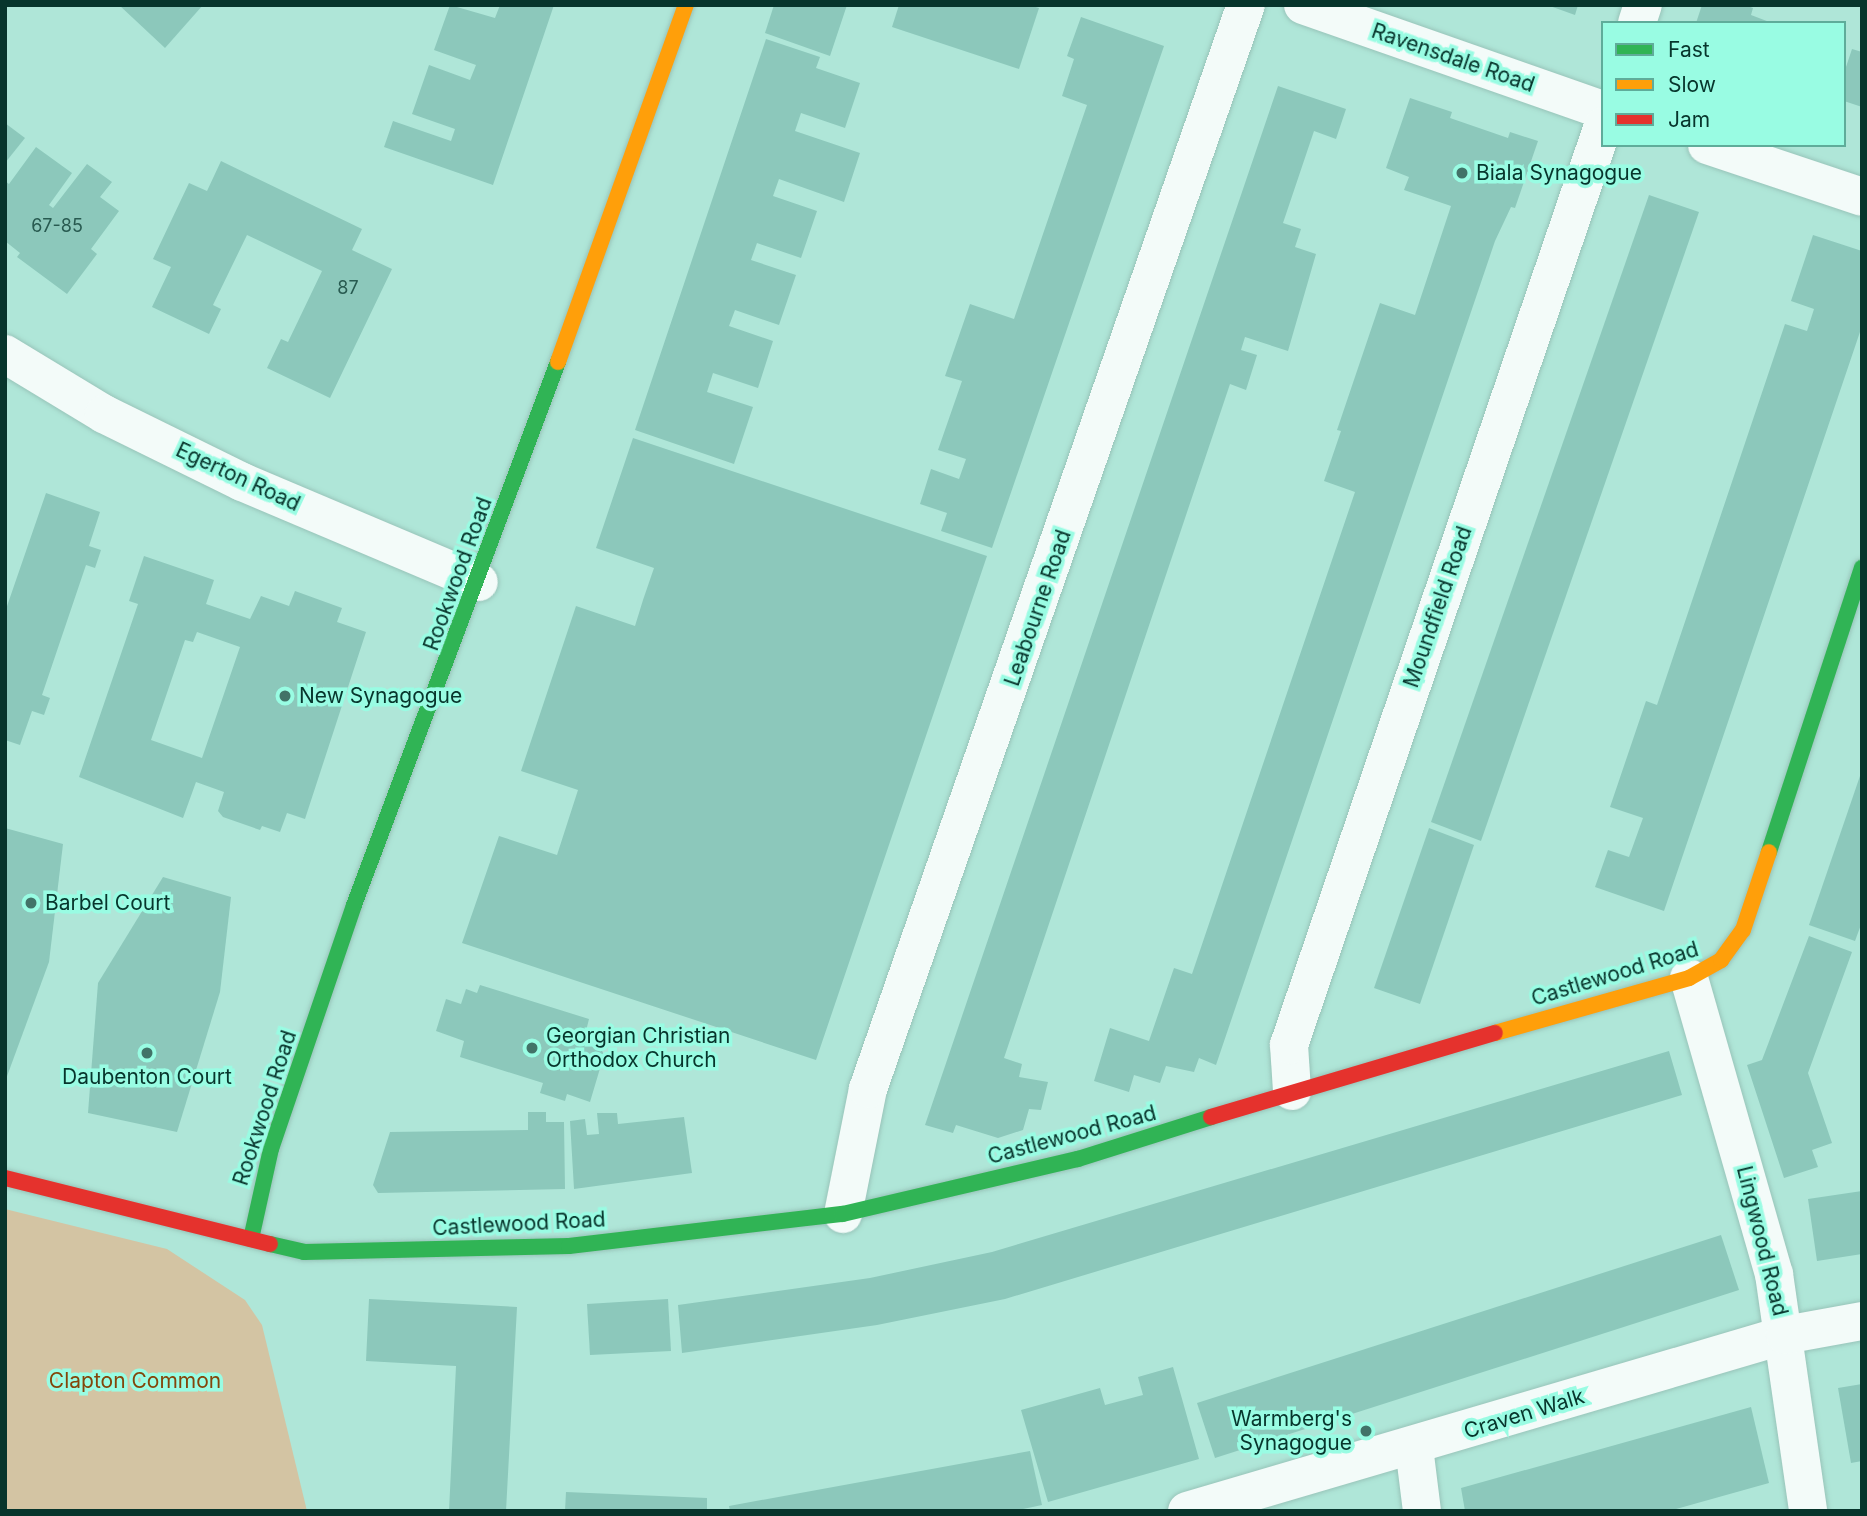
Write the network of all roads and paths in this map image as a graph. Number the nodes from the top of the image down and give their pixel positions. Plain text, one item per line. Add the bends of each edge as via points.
1 (686, 5) edge
2 (1246, 5) edge
3 (1303, 5) edge
4 (1601, 109) edge
5 (1601, 132) edge
6 (1713, 147) edge
7 (1862, 197) edge
8 (5, 354) edge
9 (1862, 568) edge
10 (479, 582) junction
11 (1689, 978) junction
12 (1292, 1091) junction
13 (5, 1178) edge
14 (843, 1214) junction
15 (251, 1239) junction
16 (1862, 1321) edge
17 (1785, 1335) junction
18 (1414, 1447) junction
19 (1187, 1511) edge
20 (1422, 1511) edge
21 (1808, 1511) edge

1 - 10 street, Rookwood Road
2 - 14 street, Leabourne Road via 868,1089
3 - 4 street, Ravensdale Road
5 - 12 street, Moundfield Road via 1289,1045
6 - 7 street
8 - 10 street, Egerton Road via 104,414 242,482
9 - 11 street, Castlewood Road via 1743,930 1721,960
10 - 15 street, Rookwood Road via 354,905 271,1150
11 - 12 street, Castlewood Road
11 - 17 street, Lingwood Road via 1774,1274
12 - 14 street, Castlewood Road via 1078,1159
13 - 15 street, Castlewood Road
14 - 15 street, Castlewood Road via 569,1246 304,1252
16 - 17 street, Craven Walk
17 - 18 street, Craven Walk
17 - 21 street, Lingwood Road
18 - 19 street, Craven Walk
18 - 20 street

